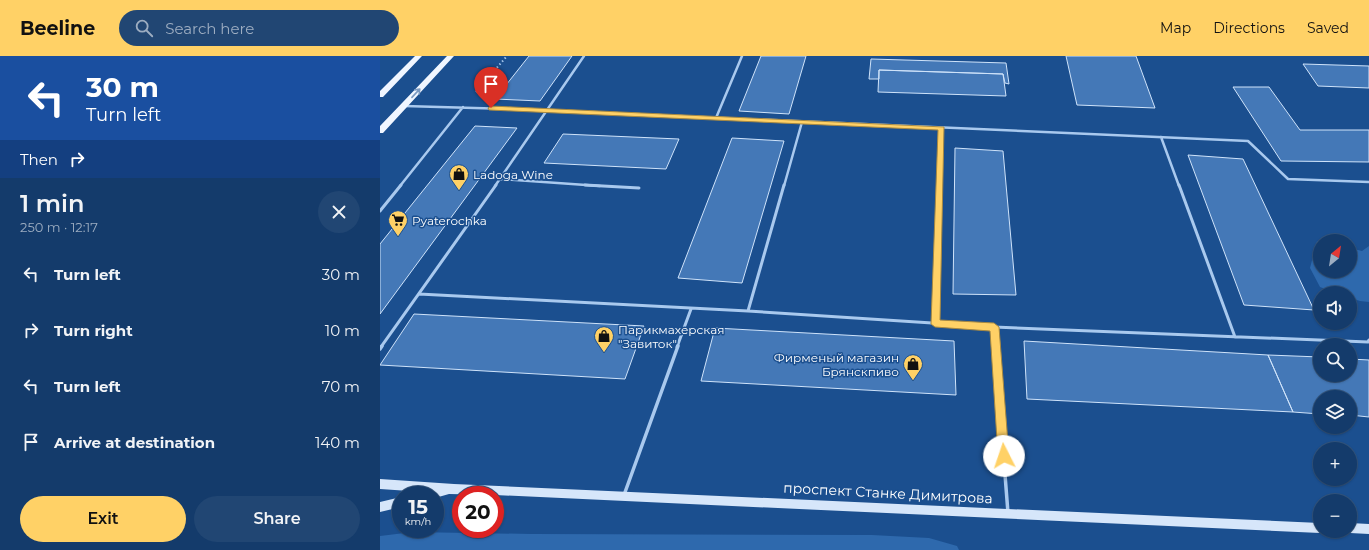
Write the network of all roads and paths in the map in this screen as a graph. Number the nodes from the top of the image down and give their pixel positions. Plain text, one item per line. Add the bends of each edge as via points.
1 (419, 56) edge
2 (451, 56) edge
3 (507, 56) edge
4 (584, 56) edge
5 (742, 56) edge
6 (380, 95) edge
7 (404, 106) junction
8 (463, 107) junction
9 (546, 110) junction
10 (716, 118) junction
11 (802, 122) junction
12 (942, 128) junction
13 (380, 131) edge
14 (1161, 137) junction
15 (500, 179) junction
16 (1369, 182) edge
17 (639, 188) dead end
18 (380, 211) edge
19 (419, 294) junction
20 (691, 309) junction
21 (748, 311) junction
22 (935, 324) junction
23 (994, 327) junction
24 (1235, 337) junction
25 (1369, 340) edge
26 (380, 349) edge
27 (380, 484) edge
28 (452, 489) edge
29 (504, 491) edge
30 (624, 496) junction
31 (392, 504) edge
32 (380, 507) edge
33 (1008, 513) junction
34 (1313, 528) edge
35 (1357, 528) edge
36 (1369, 529) edge

1 - 6 main road
7 -> 2 main road
3 - 8 path
4 - 9 lane
5 - 10 lane
7 - 8 lane
7 - 13 main road
8 - 9 lane
8 - 18 lane
9 - 10 lane
9 - 15 lane
10 - 11 lane
11 - 12 lane
11 - 21 lane
12 - 14 lane
12 - 22 lane
14 - 16 lane via 1248,141 1288,179
14 - 24 lane
15 - 17 lane
15 - 19 lane
19 - 20 lane
19 - 26 lane
20 - 21 lane
20 - 30 lane
21 - 22 lane
22 - 23 lane
23 - 24 lane
23 - 33 lane
24 - 25 lane via 1368,342
27 - 28 main road
29 - 30 main road, проспект Станке Димитрова
30 - 33 main road, проспект Станке Димитрова
31 - 32 main road
33 - 34 main road, проспект Станке Димитрова
35 - 36 main road

